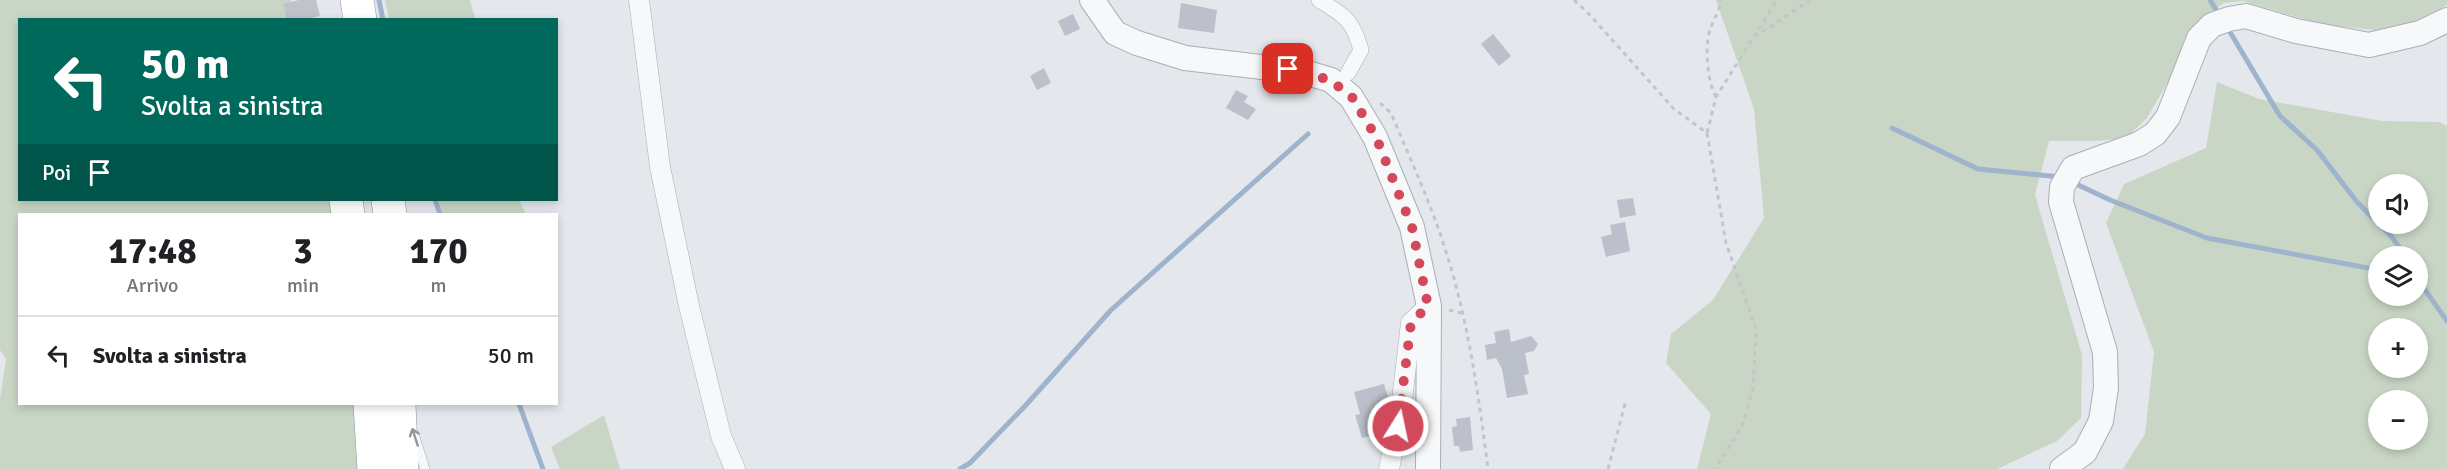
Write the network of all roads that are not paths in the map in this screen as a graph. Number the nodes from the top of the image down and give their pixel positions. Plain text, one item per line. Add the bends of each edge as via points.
1 (357, 0) edge
2 (639, 0) edge
3 (1092, 0) edge
4 (1319, 0) edge
5 (360, 18) edge
6 (2447, 20) edge
7 (1348, 73) dead end
8 (1428, 306) junction
9 (370, 405) edge
10 (405, 415) edge
11 (374, 469) edge
12 (402, 469) edge
13 (425, 469) edge
14 (735, 469) edge
15 (1389, 469) edge
16 (1428, 469) edge
17 (2062, 469) edge

1 - 5 highway
2 - 14 street via 660,167 721,436
3 - 8 street via 1114,33 1137,43 1185,58 1304,72 1330,80 1352,97 1376,137 1408,217
4 - 7 street via 1346,16 1356,30 1361,50
6 - 17 street via 2420,33 2369,45 2296,31 2246,16 2212,25 2199,38 2168,117 2155,134 2139,144 2073,168 2062,188 2061,202 2105,352 2106,388 2101,421 2085,452
8 - 15 street via 1411,323
8 - 16 street
9 - 11 highway
10 - 12 highway
13 -> 10 lane

